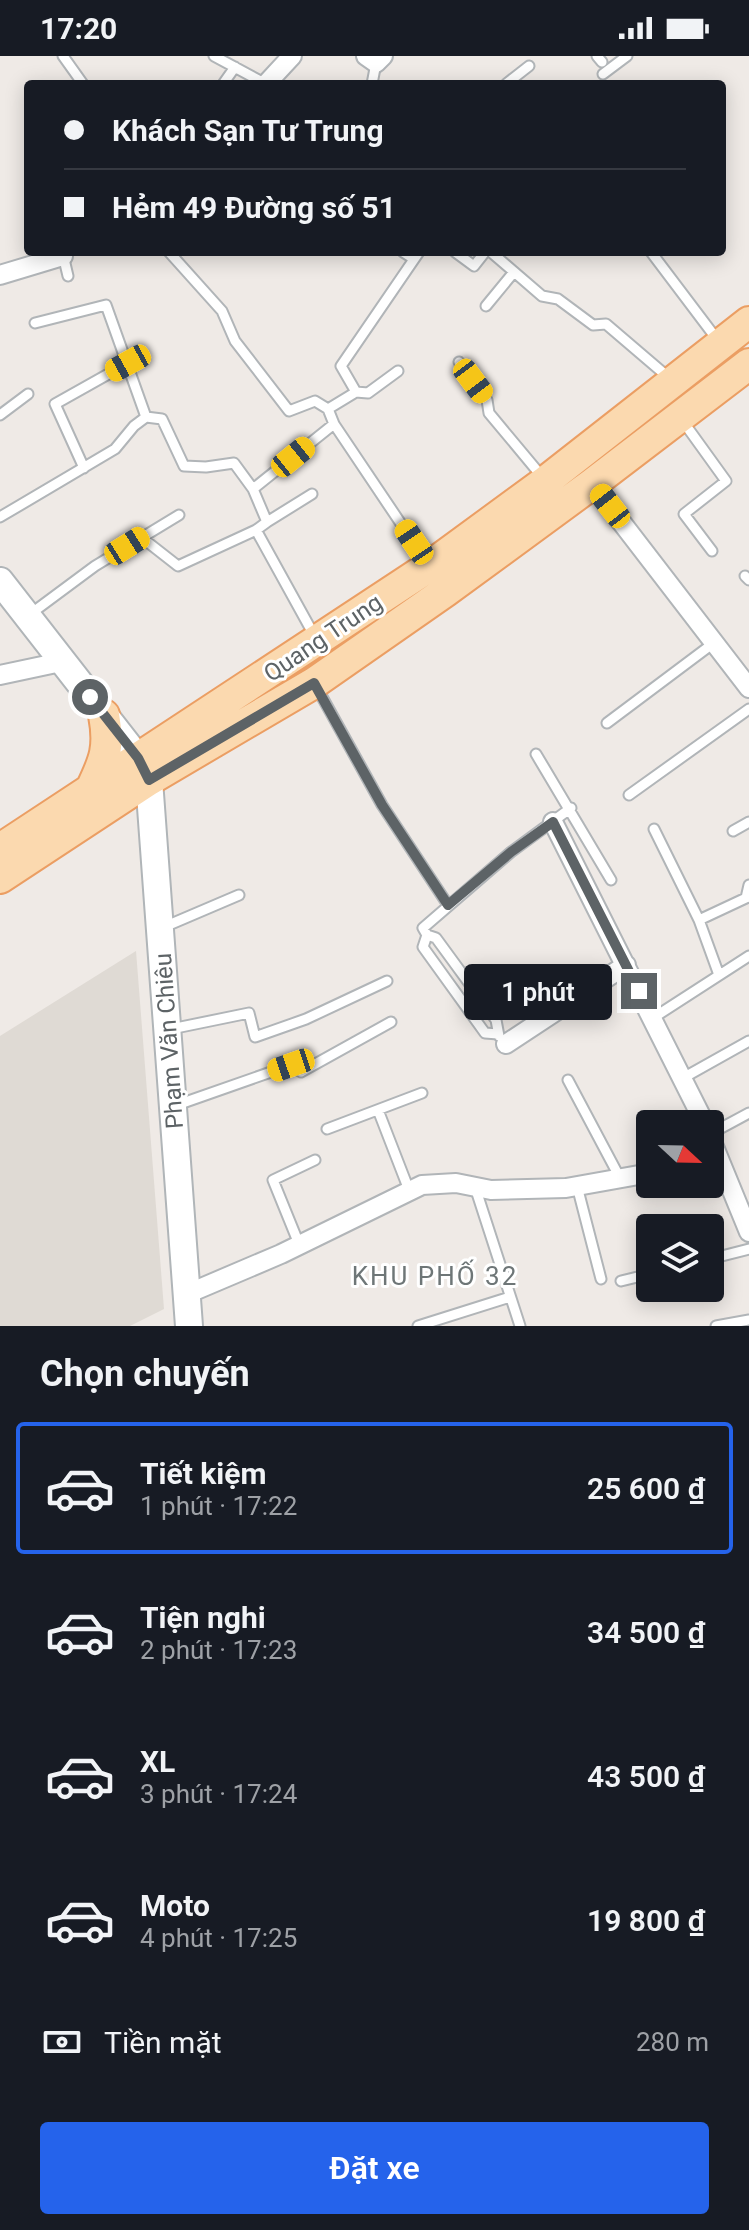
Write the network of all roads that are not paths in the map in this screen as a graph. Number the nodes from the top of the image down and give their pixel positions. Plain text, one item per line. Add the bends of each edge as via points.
1 (63, 56) edge
2 (214, 56) edge
3 (292, 56) edge
4 (627, 56) edge
5 (375, 58) edge
6 (529, 66) dead end
7 (235, 67) junction
8 (603, 74) dead end
9 (80, 80) edge
10 (226, 80) edge
11 (259, 80) edge
12 (270, 80) edge
13 (372, 80) edge
14 (511, 80) edge
15 (57, 256) edge
16 (63, 256) edge
17 (173, 256) edge
18 (416, 256) edge
19 (460, 256) edge
20 (484, 256) edge
21 (493, 256) edge
22 (512, 256) edge
23 (654, 256) edge
24 (511, 269) junction
25 (0, 275) edge
26 (68, 276) dead end
27 (486, 306) dead end
28 (749, 322) edge
29 (35, 323) dead end
30 (721, 345) junction
31 (459, 362) dead end
32 (128, 363) junction
33 (749, 364) edge
34 (398, 371) dead end
35 (674, 382) junction
36 (356, 392) junction
37 (28, 394) dead end
38 (328, 409) junction
39 (0, 415) edge
40 (146, 417) junction
41 (680, 417) junction
42 (334, 424) junction
43 (84, 468) junction
44 (546, 481) junction
45 (592, 484) junction
46 (253, 489) junction
47 (312, 494) dead end
48 (179, 515) dead end
49 (0, 517) edge
50 (267, 522) junction
51 (256, 530) junction
52 (141, 537) junction
53 (712, 551) dead end
54 (438, 579) junction
55 (0, 581) edge
56 (26, 617) junction
57 (318, 642) junction
58 (715, 642) junction
59 (61, 662) junction
60 (0, 675) edge
61 (314, 683) junction
62 (749, 688) edge
63 (749, 709) edge
64 (104, 715) junction
65 (607, 723) dead end
66 (536, 754) dead end
67 (144, 769) junction
68 (91, 789) junction
69 (629, 795) dead end
70 (571, 808) junction
71 (553, 822) junction
72 (749, 822) edge
73 (654, 829) dead end
74 (733, 831) dead end
75 (0, 849) edge
76 (0, 878) edge
77 (611, 880) dead end
78 (749, 885) edge
79 (239, 895) dead end
80 (448, 905) junction
81 (699, 920) junction
82 (161, 928) junction
83 (427, 935) junction
84 (749, 956) edge
85 (626, 965) junction
86 (719, 975) junction
87 (387, 981) dead end
88 (469, 984) junction
89 (456, 993) junction
90 (653, 1018) junction
91 (391, 1022) dead end
92 (168, 1030) junction
93 (502, 1039) junction
94 (749, 1041) edge
95 (683, 1078) junction
96 (568, 1080) dead end
97 (422, 1093) dead end
98 (174, 1106) junction
99 (378, 1110) junction
100 (698, 1110) edge
101 (749, 1113) edge
102 (724, 1127) edge
103 (327, 1129) dead end
104 (315, 1160) dead end
105 (636, 1175) edge
106 (620, 1178) junction
107 (724, 1178) edge
108 (577, 1186) junction
109 (475, 1187) junction
110 (409, 1190) junction
111 (748, 1224) edge
112 (299, 1244) junction
113 (749, 1249) edge
114 (724, 1255) edge
115 (636, 1277) edge
116 (601, 1279) dead end
117 (621, 1281) dead end
118 (187, 1294) junction
119 (510, 1297) junction
120 (749, 1320) edge
121 (189, 1326) edge
122 (418, 1326) edge
123 (520, 1326) edge
124 (716, 1326) edge

1 - 9 lane
2 - 7 lane
3 - 12 street
4 - 8 lane
5 - 13 lane
6 - 14 lane
7 - 10 lane
7 - 11 lane
15 - 25 street
16 - 26 lane
17 - 38 lane via 222,311 235,341 289,411 315,401
18 - 36 lane via 341,366
19 - 20 lane via 474,266
21 - 24 lane
22 - 24 lane
23 - 30 lane
24 - 27 lane
24 - 35 lane via 542,296 558,299 593,325 606,324
28 - 30 main road, Quang Trung
29 - 32 lane via 106,305
30 - 35 main road, Quang Trung
31 - 44 lane via 487,400 489,413
32 - 40 lane
32 - 43 lane via 55,404
33 - 41 main road, Quang Trung
34 - 36 lane via 368,393
35 - 44 main road, Quang Trung
36 - 38 lane
37 - 39 lane
38 - 42 lane
40 - 43 lane via 115,449
40 - 46 lane via 162,419 184,466 234,463
41 - 45 main road, Quang Trung
41 - 53 lane via 726,481 684,514
42 - 46 lane
42 - 54 lane
43 - 49 lane
44 - 54 main road, Quang Trung
45 - 54 main road, Quang Trung
45 - 58 street
46 - 50 lane
47 - 50 lane
48 - 52 lane
50 - 51 lane
51 - 52 lane via 178,566
51 - 57 lane
52 - 56 lane
54 - 57 main road, Quang Trung
54 - 61 main road, Quang Trung
55 - 56 main road
56 - 59 main road
57 - 67 main road, Quang Trung
58 - 62 street
58 - 65 lane
59 - 60 street
59 - 64 main road
61 - 67 main road, Quang Trung
61 - 80 lane via 382,805
63 - 69 lane
64 - 67 main road
64 - 68 main road via 105,761
66 - 70 lane
67 - 68 main road, Quang Trung
67 - 76 main road, Quang Trung
67 - 82 main road, Phạm Văn Chiêu
68 - 75 main road, Quang Trung
70 - 71 lane
70 - 77 lane
71 - 80 lane
71 - 85 street
72 - 74 lane
73 - 81 lane
78 - 81 lane via 746,898
79 - 82 lane
80 - 83 lane via 423,928
81 - 86 lane
82 - 92 main road, Phạm Văn Chiêu
83 - 88 lane via 436,938
83 - 89 lane via 423,947
84 - 86 lane
85 - 90 street
85 - 93 street
86 - 90 lane
87 - 92 lane via 255,1037 249,1013
88 - 89 lane
88 - 93 lane via 496,1020
89 - 93 lane via 485,1033
90 - 95 street
91 - 98 lane via 301,1072 291,1065
92 - 98 main road, Phạm Văn Chiêu
94 - 95 lane
95 - 100 street
96 - 106 lane
97 - 99 lane
98 - 118 main road, Phạm Văn Chiêu
99 - 103 lane
99 - 110 lane
101 - 102 lane
104 - 112 lane via 273,1180
105 - 106 street
106 - 108 street
107 - 111 street
108 - 109 street
108 - 116 lane
109 - 110 street via 456,1183
109 - 119 lane
110 - 112 street
112 - 118 street
113 - 114 lane
115 - 117 lane
118 - 121 main road, Phạm Văn Chiêu
119 - 122 lane
119 - 123 lane
120 - 124 lane

